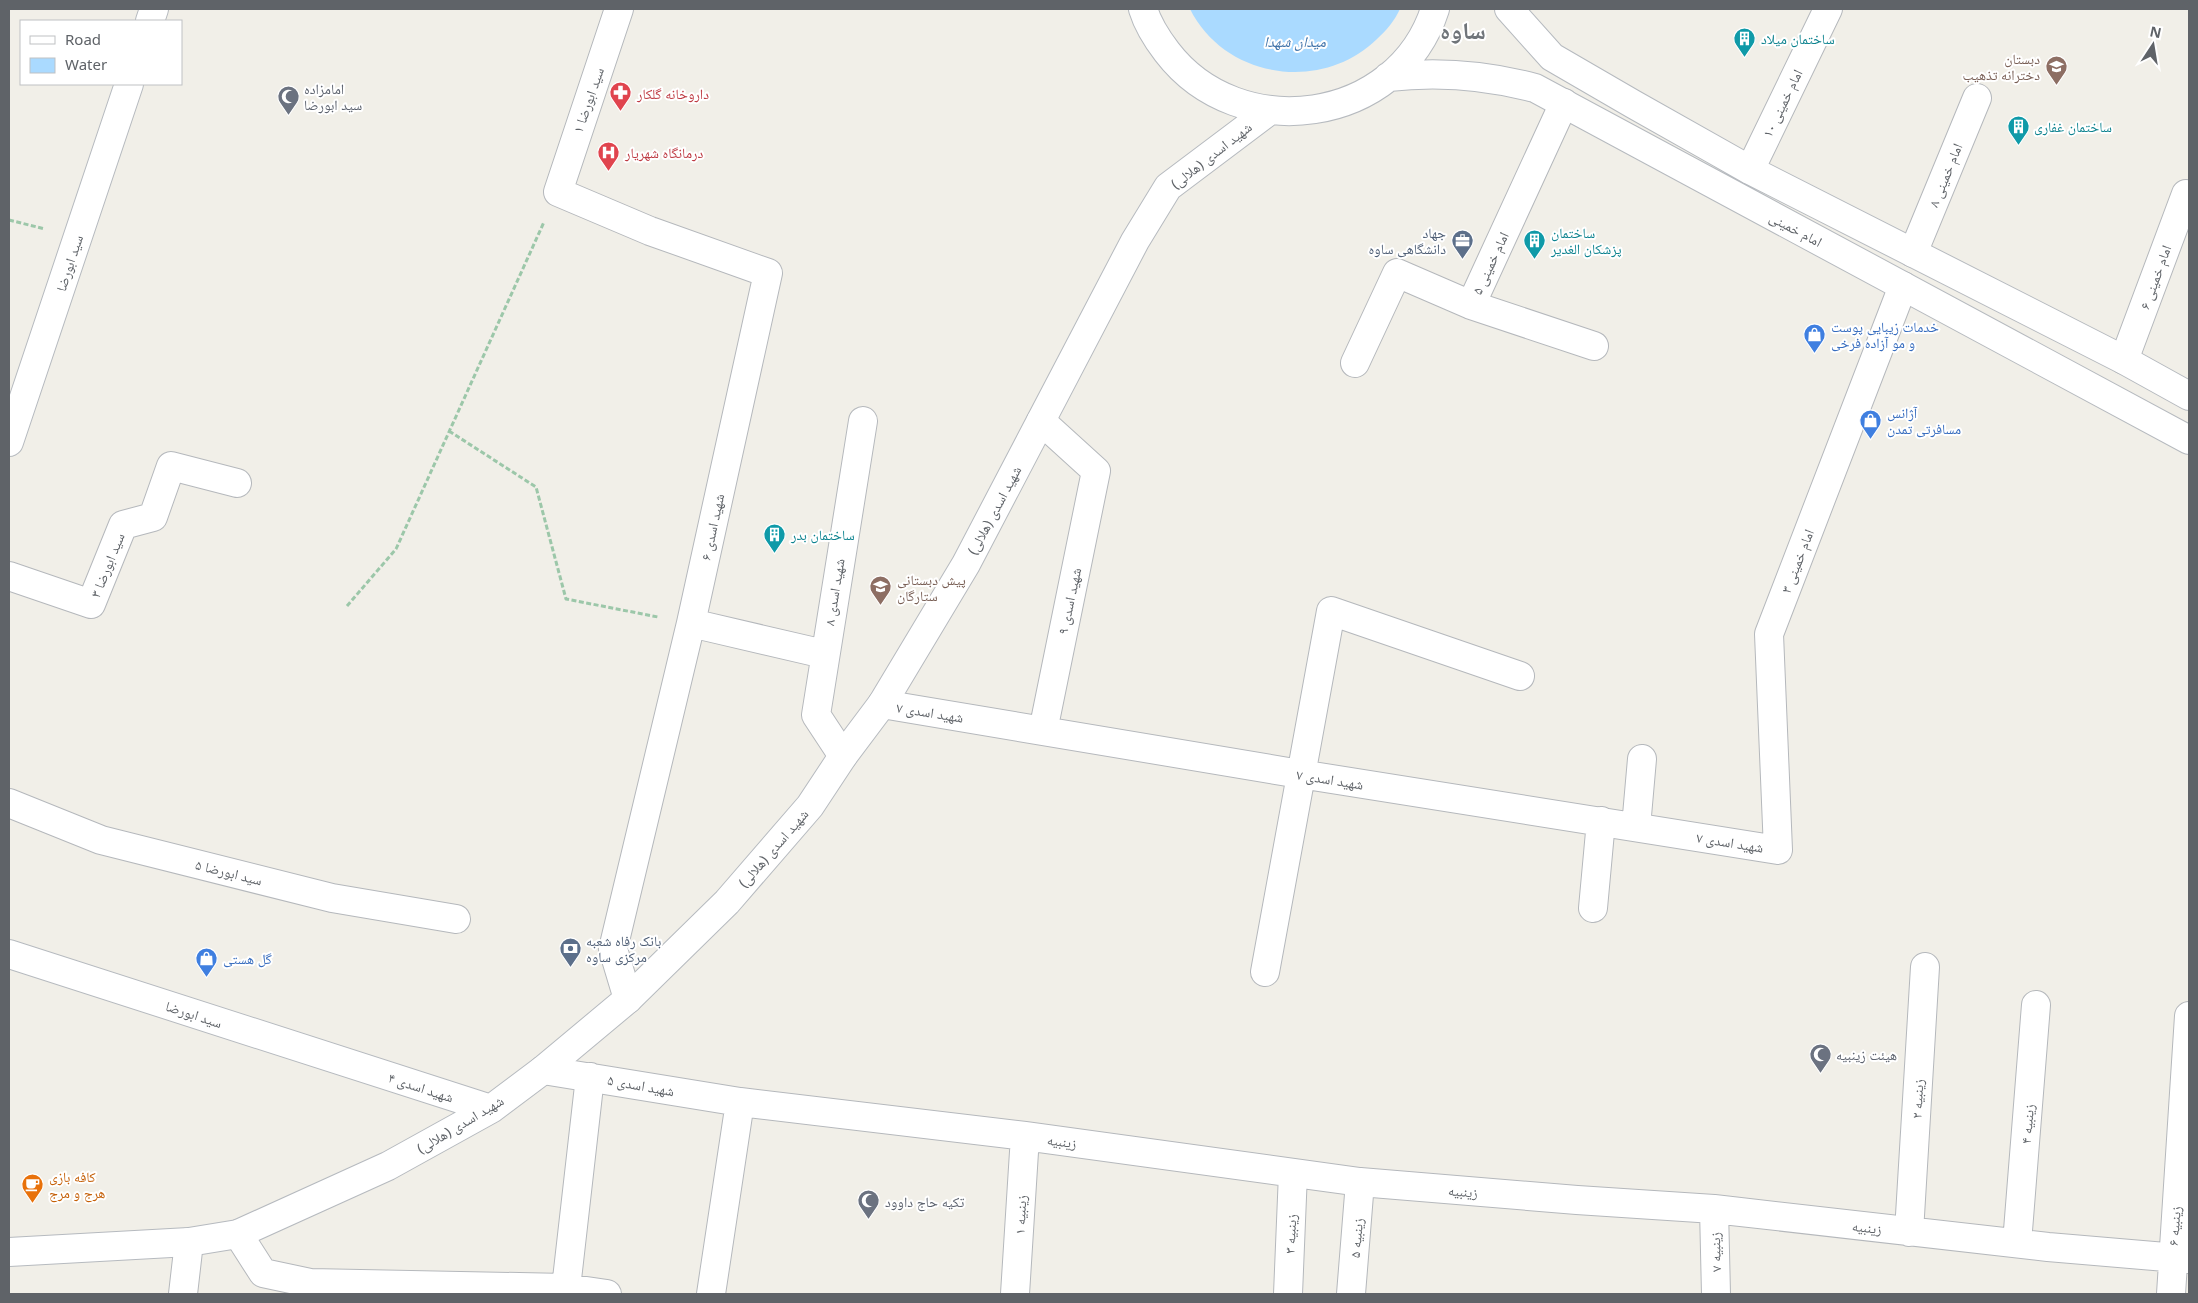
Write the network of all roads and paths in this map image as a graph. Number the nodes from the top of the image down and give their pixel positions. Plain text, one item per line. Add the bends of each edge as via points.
1 (619, 9) edge
2 (1143, 9) edge
3 (1434, 9) edge
4 (1509, 9) edge
5 (1828, 9) edge
6 (1388, 77) junction
7 (129, 85) edge
8 (1977, 98) dead end
9 (1564, 103) junction
10 (1269, 111) junction
11 (1750, 170) junction
12 (558, 192) junction
13 (2186, 194) dead end
14 (1913, 253) junction
15 (1903, 286) junction
16 (1471, 305) junction
17 (1594, 346) dead end
18 (2124, 360) junction
19 (1355, 363) dead end
20 (2189, 396) edge
21 (863, 420) dead end
22 (1041, 421) junction
23 (449, 431) junction
24 (2189, 440) edge
25 (9, 442) edge
26 (237, 483) dead end
27 (9, 576) edge
28 (347, 606) dead end
29 (691, 623) junction
30 (824, 654) junction
31 (1520, 676) dead end
32 (882, 704) junction
33 (1043, 731) junction
34 (843, 756) junction
35 (1642, 759) dead end
36 (1300, 774) junction
37 (9, 803) edge
38 (1602, 821) junction
39 (1636, 827) junction
40 (1778, 850) joint
41 (1593, 908) dead end
42 (456, 919) dead end
43 (9, 954) edge
44 (1925, 967) dead end
45 (1265, 972) dead end
46 (628, 999) junction
47 (2036, 1005) dead end
48 (2189, 1018) edge
49 (543, 1070) junction
50 (379, 1074) joint
51 (590, 1076) junction
52 (740, 1102) junction
53 (491, 1109) junction
54 (1025, 1136) junction
55 (1294, 1173) junction
56 (1360, 1182) junction
57 (1714, 1209) junction
58 (1909, 1232) junction
59 (238, 1234) junction
60 (189, 1242) junction
61 (2017, 1243) junction
62 (9, 1252) edge
63 (2181, 1258) edge
64 (566, 1288) junction
65 (183, 1294) edge
66 (607, 1294) edge
67 (711, 1294) edge
68 (1015, 1294) edge
69 (1288, 1294) edge
70 (1351, 1294) edge
71 (1716, 1294) edge
72 (2171, 1294) edge

1 - 12 street, سید ابورضا ۱
2 - 10 street via 1162,45 1186,73 1216,94
3 - 6 street via 1415,48
4 - 11 street via 1552,57
5 - 11 street, امام خمینی ۱۰
6 - 9 street, امام خمینی via 1452,73 1499,78 1535,88
6 - 10 street via 1356,97 1332,106 1295,112
7 - 25 street, سید ابورضا
8 - 14 street, امام خمینی ۸
9 - 15 street, امام خمینی
9 - 16 street, امام خمینی ۵
10 - 22 street, شهید اسدی (هلالی) via 1168,187 1135,241
11 - 14 street
12 - 23 path
12 - 29 street, شهید اسدی ۶ via 650,231 768,273
13 - 18 street, امام خمینی ۶
14 - 18 street
15 - 24 street, امام خمینی
15 - 40 street, امام خمینی ۳ via 1768,634
16 - 17 street, امام خمینی ۵
16 - 19 street via 1397,273
18 - 20 street
21 - 30 street, شهید اسدی ۸
22 - 32 street, شهید اسدی (هلالی) via 966,564
22 - 33 street, شهید اسدی ۹ via 1096,471
23 - 28 path via 396,549
23 - 29 path via 536,486 566,599
26 - 27 street, سید ابورضا ۳ via 171,466 153,517 123,525 91,604
29 - 30 street
29 - 46 street, شهید اسدی ۶ via 613,949
30 - 34 street, شهید اسدی ۸ via 816,715
31 - 36 street via 1330,611
32 - 33 street, شهید اسدی ۷
32 - 34 street, شهید اسدی (هلالی)
33 - 36 street, شهید اسدی ۷
34 - 46 street, شهید اسدی (هلالی) via 810,806 727,902
35 - 39 street
36 - 38 street, شهید اسدی ۷
36 - 45 street
37 - 42 street, سید ابورضا ۵ via 101,840 332,898
38 - 39 street, شهید اسدی ۷
38 - 41 street
39 - 40 street, شهید اسدی ۷
43 - 50 street, سید ابورضا
44 - 58 street, زینبیه ۲
46 - 49 street, شهید اسدی (هلالی)
47 - 61 street, زینبیه ۴
48 - 63 street, زینبیه ۶
49 - 51 street, شهید اسدی ۵
49 - 53 street, شهید اسدی (هلالی)
50 - 53 street, شهید اسدی ۴
51 - 52 street, شهید اسدی ۵
51 - 64 street
52 - 54 street, زینبیه
52 - 67 street
53 - 59 street, شهید اسدی (هلالی) via 388,1166
54 - 55 street, زینبیه
54 - 68 street, زینبیه ۱
55 - 56 street, زینبیه
55 - 69 street, زینبیه ۳
56 - 57 street, زینبیه
56 - 70 street, زینبیه ۵
57 - 58 street, زینبیه
57 - 71 street, زینبیه ۷
58 - 61 street, زینبیه
59 - 60 street, شهید اسدی (هلالی)
59 - 64 street via 263,1273 310,1283
60 - 62 street, شهید اسدی (هلالی)
60 - 65 street
61 - 63 street, زینبیه
63 - 72 street, زینبیه ۶
64 - 66 street

